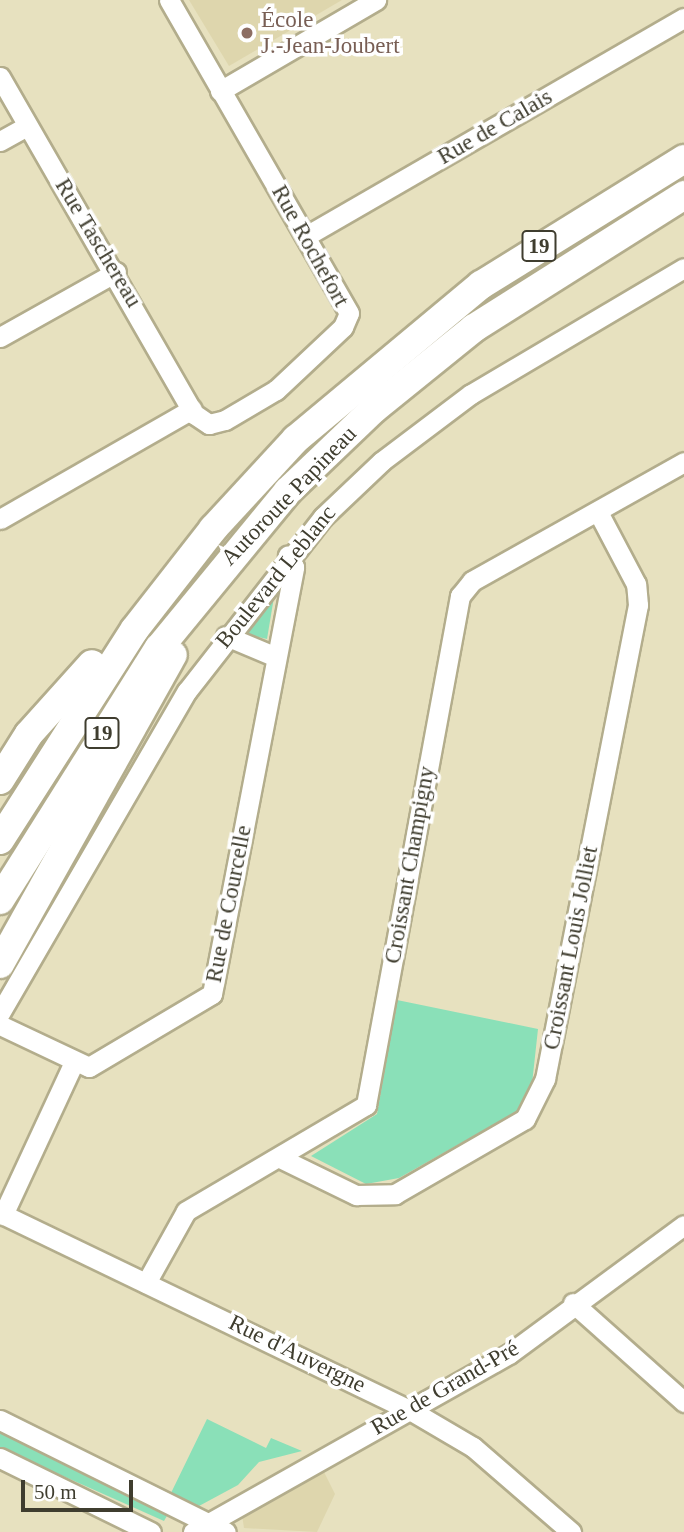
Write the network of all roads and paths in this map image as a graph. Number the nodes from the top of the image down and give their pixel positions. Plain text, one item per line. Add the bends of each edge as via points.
1 (169, 0) edge
2 (376, 0) edge
3 (684, 18) edge
4 (0, 78) edge
5 (220, 91) junction
6 (27, 126) junction
7 (0, 141) edge
8 (684, 159) edge
9 (684, 195) edge
10 (306, 236) junction
11 (684, 268) edge
12 (116, 272) junction
13 (0, 337) edge
14 (192, 410) junction
15 (684, 462) edge
16 (598, 512) junction
17 (0, 519) edge
18 (191, 556) junction
19 (288, 556) junction
20 (216, 573) junction
21 (226, 636) junction
22 (276, 657) junction
23 (0, 780) edge
24 (0, 840) edge
25 (0, 901) edge
26 (0, 964) edge
27 (0, 1013) edge
28 (0, 1025) edge
29 (74, 1064) junction
30 (280, 1158) junction
31 (1, 1214) edge
32 (684, 1225) edge
33 (146, 1283) junction
34 (572, 1303) junction
35 (684, 1402) edge
36 (410, 1410) junction
37 (0, 1420) edge
38 (0, 1458) edge
39 (200, 1527) edge
40 (151, 1532) edge
41 (226, 1532) edge
42 (571, 1532) edge

1 - 5 street, Rue Rochefort
2 - 5 street
3 - 10 street, Rue de Calais
4 - 6 street, Rue Taschereau
5 - 10 street, Rue Rochefort
6 - 7 street
6 - 12 street, Rue Taschereau
8 - 18 highway, Autoroute Papineau / 19 via 524,256 427,325 296,439
9 - 20 highway, Autoroute Papineau / 19 via 556,272 422,368 288,491
10 - 14 street, Rue Rochefort via 348,309 345,324 260,402 213,424
11 - 19 street, Boulevard Leblanc via 439,417 360,480
12 - 13 street
12 - 14 street, Rue Taschereau
14 - 17 street
15 - 16 street, Croissant Champigny
16 - 30 street, Croissant Champigny via 472,581 460,596 366,1105
16 - 30 street, Croissant Louis Jolliet via 636,584 638,605 540,1089 525,1119 395,1194 356,1195
18 - 23 highway via 29,734
18 - 24 highway, Autoroute Papineau / 19 via 88,695
19 - 21 street, Boulevard Leblanc
19 - 22 street, Rue de Courcelle via 293,567
20 - 25 highway, Autoroute Papineau / 19 via 128,693
20 - 26 highway
21 - 22 street
21 - 27 street, Boulevard Leblanc via 172,716
22 - 29 street, Rue de Courcelle via 212,994 95,1065
28 - 29 street
29 - 31 street
30 - 33 street, Croissant Champigny via 186,1211
31 - 33 street, Rue d'Auvergne
32 - 34 street, Rue de Grand-Pré
33 - 36 street, Rue d'Auvergne
34 - 35 street
34 - 36 street, Rue de Grand-Pré via 509,1354
36 - 39 street, Rue de Grand-Pré
36 - 42 street, Rue d'Auvergne via 472,1447
37 - 39 street
38 - 40 street
39 - 41 street

